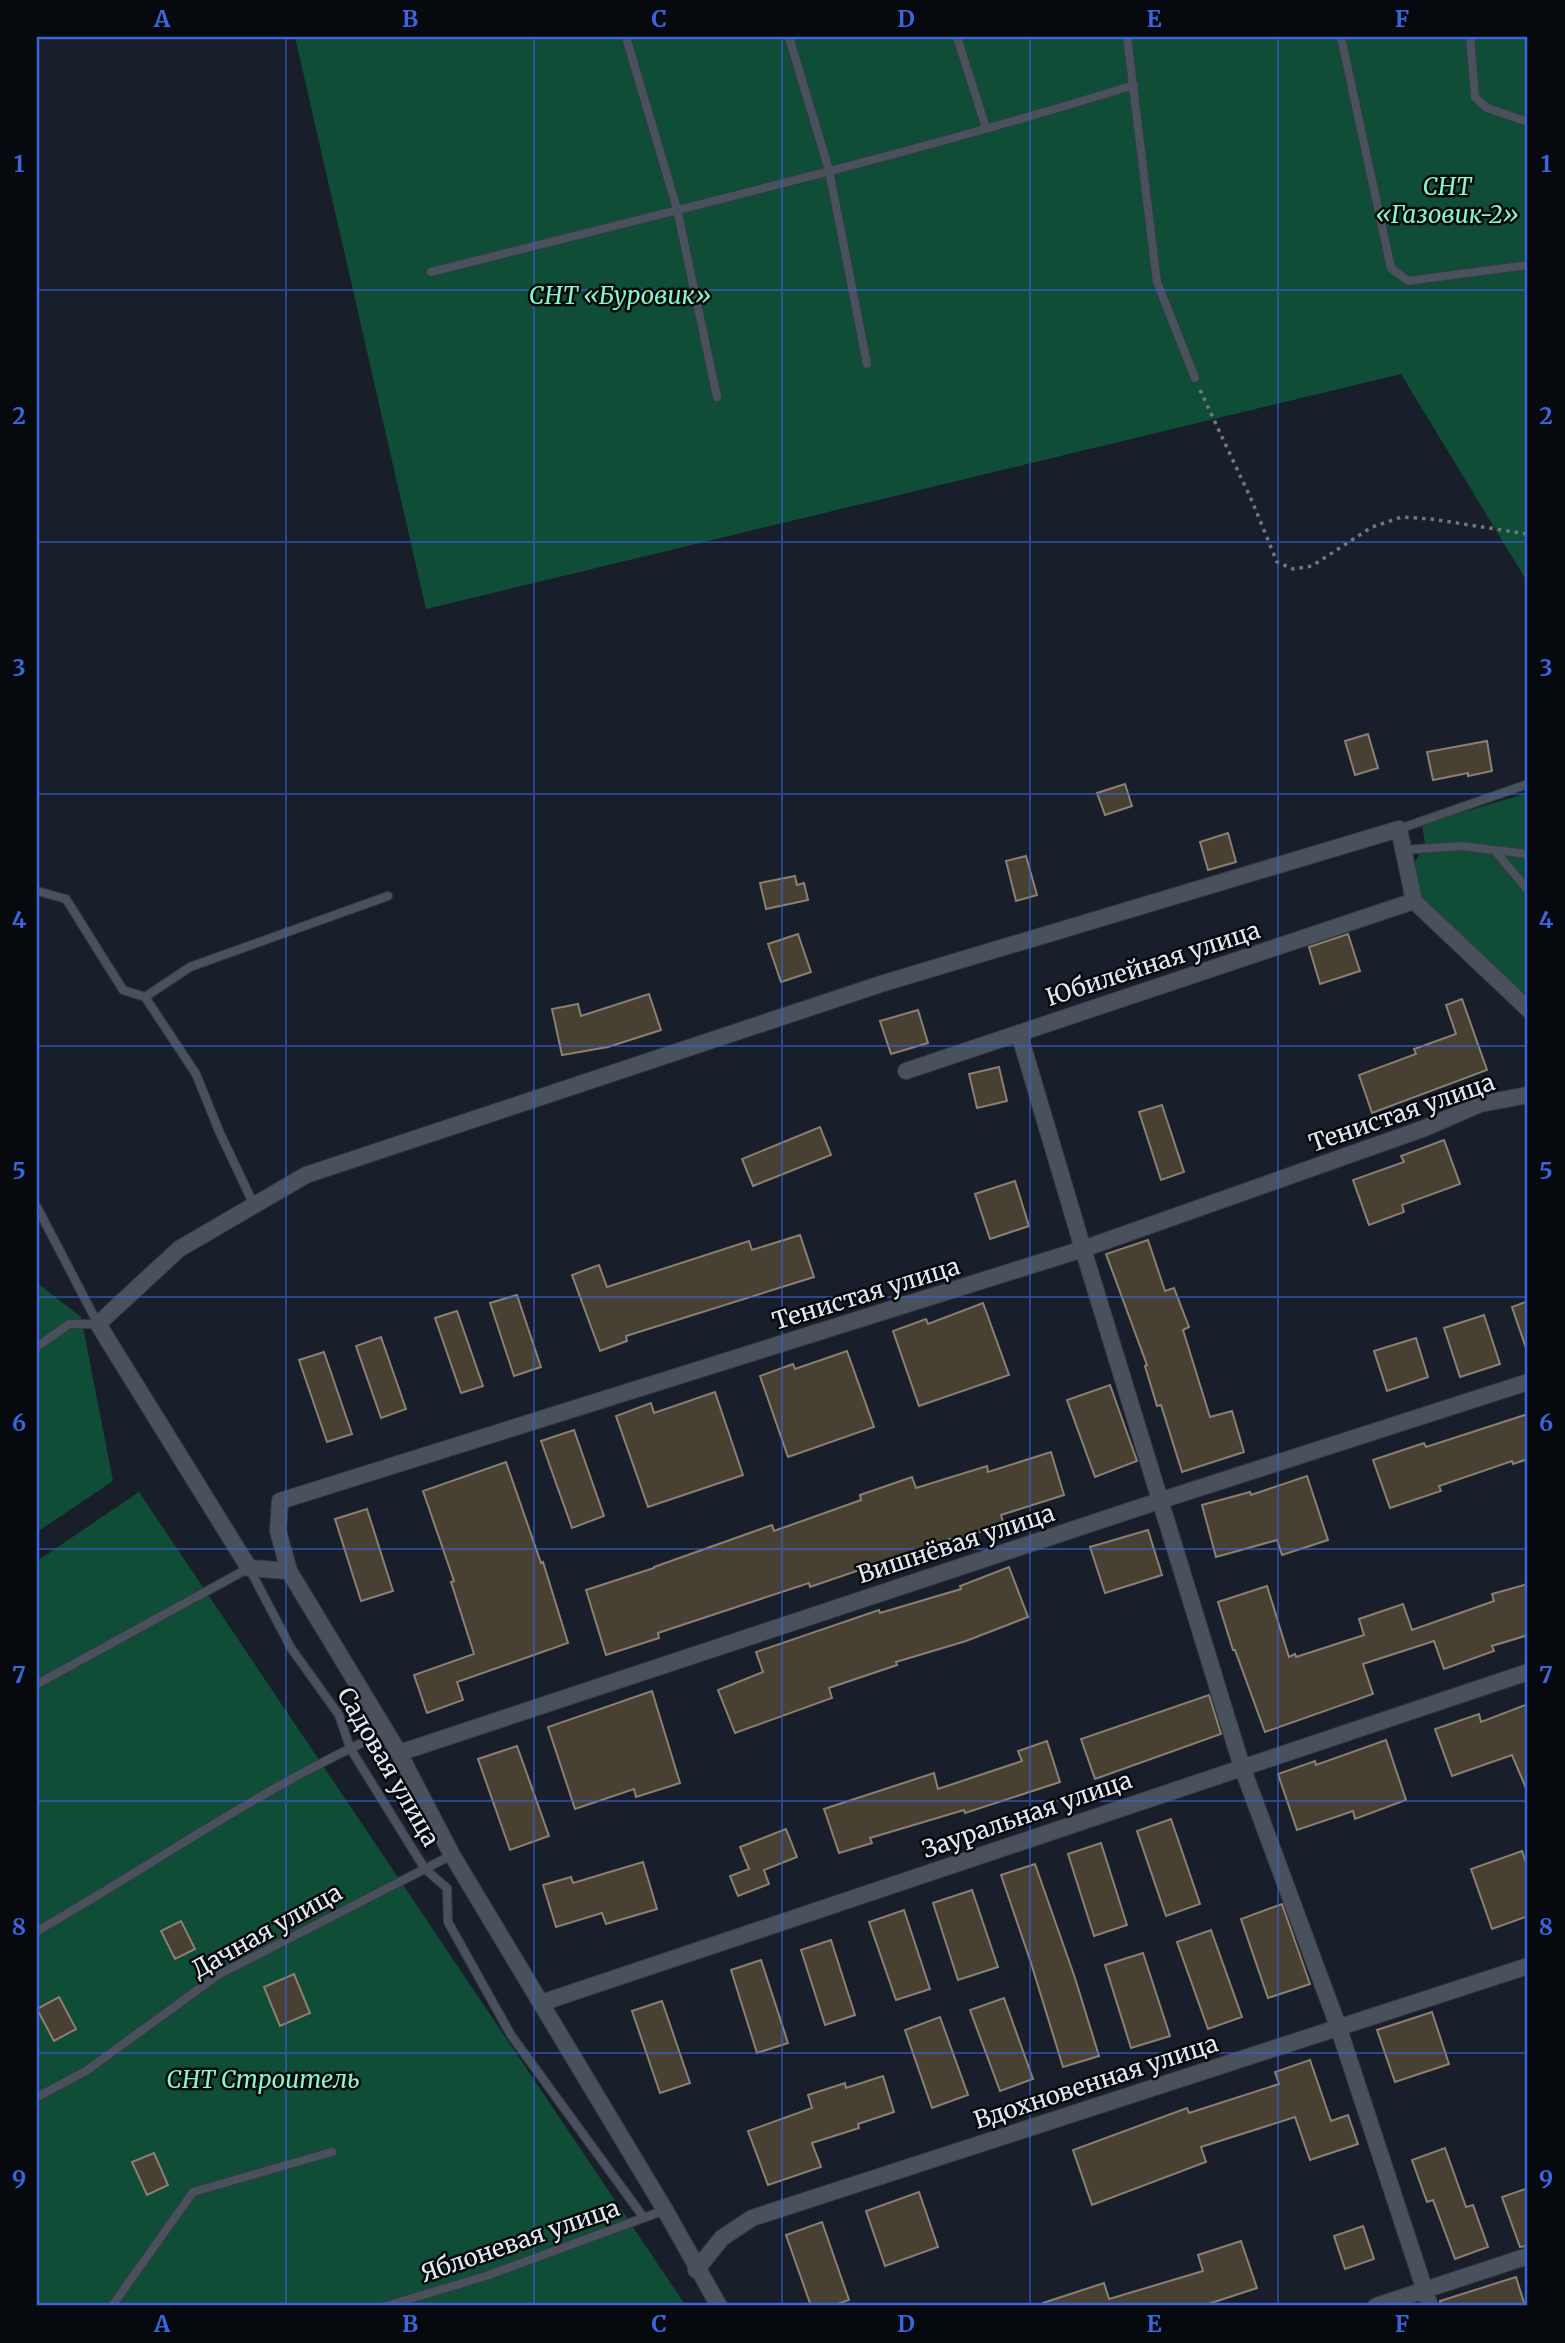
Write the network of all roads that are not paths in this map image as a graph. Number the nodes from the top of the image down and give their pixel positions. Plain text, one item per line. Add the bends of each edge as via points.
1 (626, 37) edge
2 (789, 37) edge
3 (957, 37) edge
4 (1127, 37) edge
5 (1341, 37) edge
6 (1470, 37) edge
7 (1134, 85) junction
8 (1528, 122) edge
9 (986, 128) junction
10 (830, 170) junction
11 (677, 209) junction
12 (1528, 265) edge
13 (431, 272) dead end
14 (867, 364) dead end
15 (1195, 378) road end
16 (717, 397) dead end
17 (1528, 784) edge
18 (1399, 829) junction
19 (1403, 850) junction
20 (1494, 851) junction
21 (1528, 854) edge
22 (1528, 890) edge
23 (37, 891) edge
24 (388, 897) dead end
25 (1414, 901) junction
26 (145, 997) junction
27 (1528, 1009) edge
28 (1019, 1033) junction
29 (906, 1071) dead end
30 (1528, 1095) edge
31 (254, 1205) junction
32 (37, 1207) edge
33 (1083, 1249) junction
34 (98, 1324) junction
35 (37, 1347) edge
36 (1528, 1382) edge
37 (1162, 1500) junction
38 (249, 1568) junction
39 (289, 1571) junction
40 (1528, 1672) edge
41 (37, 1684) edge
42 (386, 1732) junction
43 (350, 1748) junction
44 (399, 1754) junction
45 (1242, 1767) junction
46 (452, 1855) junction
47 (425, 1869) junction
48 (37, 1931) edge
49 (1528, 1966) edge
50 (541, 2003) junction
51 (1338, 2026) junction
52 (37, 2096) edge
53 (332, 2152) dead end
54 (665, 2210) junction
55 (644, 2218) junction
56 (1528, 2256) edge
57 (696, 2270) junction
58 (1427, 2298) edge
59 (112, 2306) edge
60 (386, 2306) edge
61 (719, 2306) edge
62 (1376, 2306) edge

1 - 11 lane
2 - 10 lane
3 - 9 lane
4 - 7 lane
5 - 12 lane via 1391,268 1408,281
6 - 8 lane via 1475,97 1487,108
7 - 9 lane
7 - 15 lane via 1157,282
9 - 10 lane
10 - 11 lane
10 - 14 lane
11 - 13 lane
11 - 16 lane
17 - 18 lane
18 - 19 street
18 - 31 street via 871,987 306,1175
19 - 20 lane via 1461,846
19 - 25 street
20 - 21 lane
20 - 22 lane
23 - 26 lane via 66,899 123,990
24 - 26 lane via 190,967
25 - 27 street
25 - 28 street, Юбилейная улица
26 - 31 lane via 195,1074
28 - 29 street, Юбилейная улица
28 - 33 street
30 - 33 street, Тенистая улица via 1480,1104 1425,1128
31 - 34 street via 179,1249
32 - 34 lane
33 - 37 street
33 - 39 street, Тенистая улица via 280,1501 278,1531
34 - 35 lane via 69,1324
34 - 38 street
36 - 37 street, Вишнёвая улица
37 - 44 street, Вишнёвая улица
37 - 45 street
38 - 39 street
38 - 41 lane
38 - 43 lane, Садовая улица via 291,1648 339,1716
39 - 42 street
40 - 45 street, Зауральная улица
42 - 43 lane
42 - 44 street
43 - 47 lane, Садовая улица
43 - 48 lane
44 - 46 street
45 - 50 street, Зауральная улица
45 - 51 street
46 - 47 lane, Дачная улица
46 - 50 street
47 - 52 lane, Дачная улица via 218,1975 86,2071
47 - 55 lane, Садовая улица via 447,1888 448,1922 512,2035
49 - 51 street, Вдохновенная улица
50 - 54 street
51 - 57 street, Вдохновенная улица via 752,2218 722,2238
51 - 58 street
53 - 59 lane via 193,2192
54 - 55 lane, Яблоневая улица
54 - 57 street
55 - 60 lane, Яблоневая улица via 486,2276
56 - 58 street
57 - 61 street
58 - 62 street

